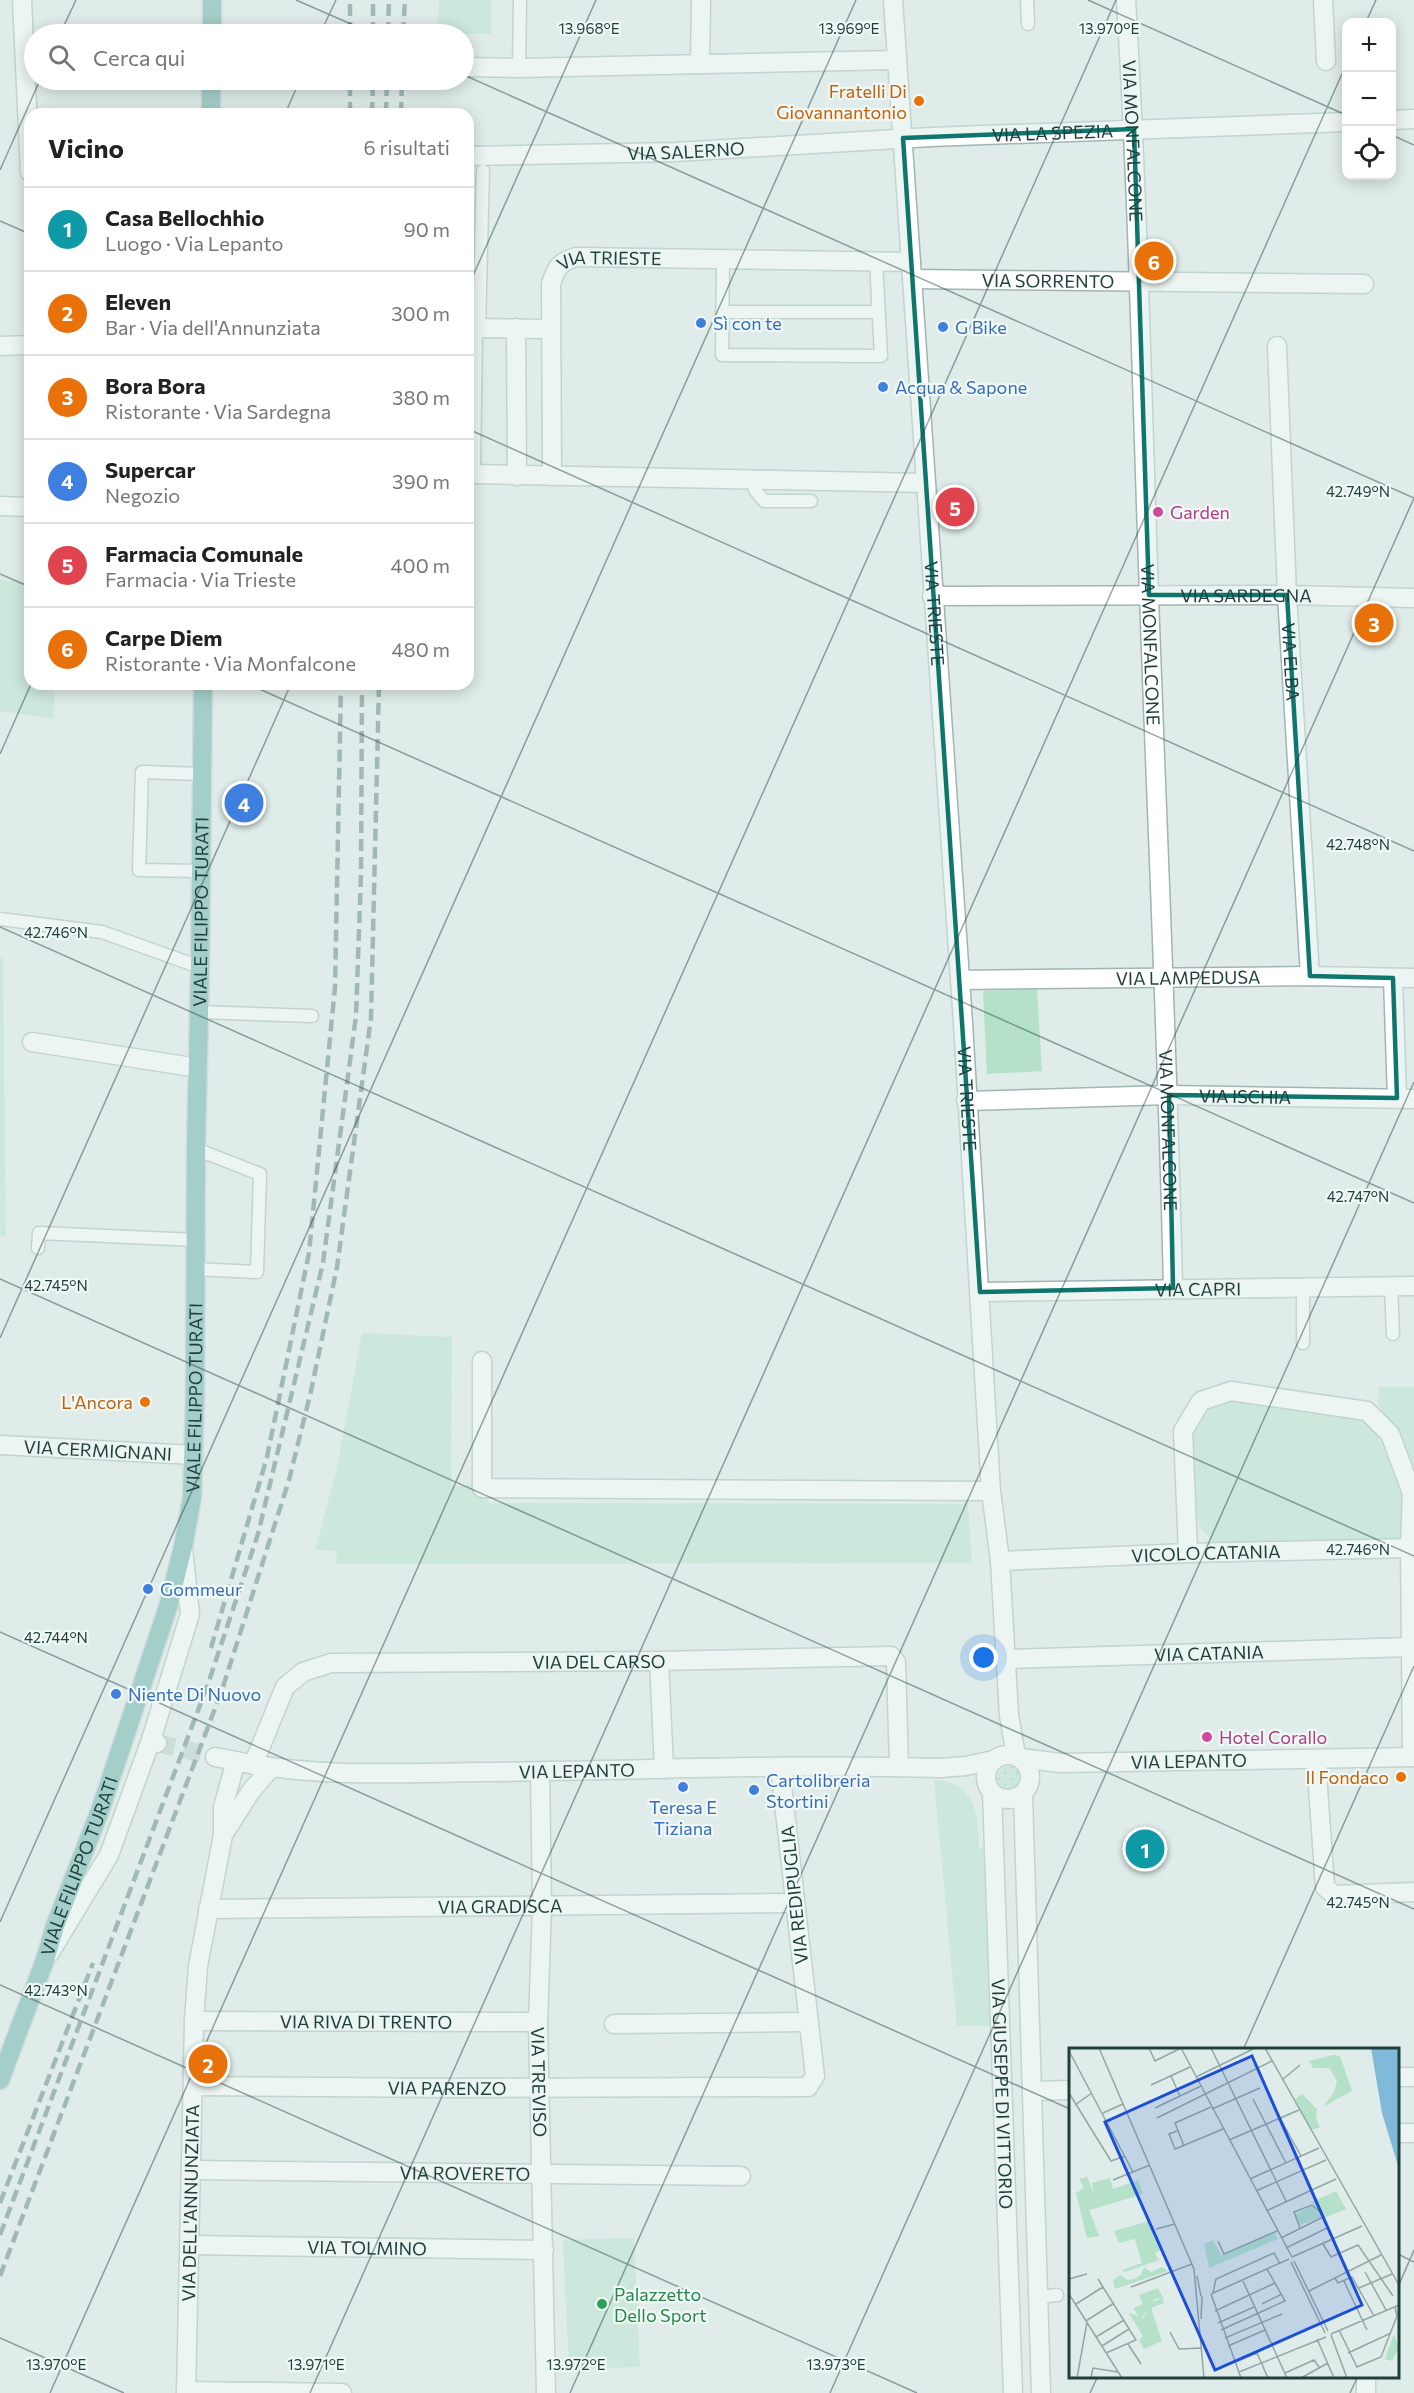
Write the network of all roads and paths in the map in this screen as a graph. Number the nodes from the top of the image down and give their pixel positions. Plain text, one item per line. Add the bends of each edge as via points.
1 (22, 0) edge
2 (212, 0) edge
3 (520, 0) edge
4 (701, 0) edge
5 (893, 0) edge
6 (1027, 0) edge
7 (1126, 0) edge
8 (1323, 0) edge
9 (212, 24) edge
10 (1028, 24) dead end
11 (24, 43) edge
12 (896, 60) junction
13 (1326, 61) dead end
14 (700, 64) junction
15 (474, 67) edge
16 (519, 68) junction
17 (26, 90) edge
18 (211, 90) edge
19 (27, 108) edge
20 (211, 108) edge
21 (1414, 119) edge
22 (1396, 120) edge
23 (1342, 122) edge
24 (1134, 129) junction
25 (903, 138) junction
26 (474, 156) edge
27 (483, 171) dead end
28 (723, 259) junction
29 (876, 261) junction
30 (912, 271) junction
31 (1140, 281) junction
32 (1364, 284) dead end
33 (722, 312) junction
34 (878, 312) junction
35 (474, 328) edge
36 (480, 328) junction
37 (516, 328) junction
38 (549, 329) junction
39 (24, 345) edge
40 (0, 346) edge
41 (1276, 346) dead end
42 (474, 472) edge
43 (518, 476) junction
44 (552, 476) junction
45 (755, 479) junction
46 (926, 483) junction
47 (811, 501) dead end
48 (0, 506) edge
49 (24, 507) edge
50 (1149, 595) junction
51 (1287, 595) junction
52 (932, 596) junction
53 (1414, 598) edge
54 (202, 690) edge
55 (201, 774) junction
56 (200, 871) junction
57 (0, 919) edge
58 (200, 967) junction
59 (1310, 976) junction
60 (1164, 978) junction
61 (1393, 978) junction
62 (1414, 978) edge
63 (960, 980) junction
64 (199, 1012) junction
65 (312, 1016) dead end
66 (32, 1042) dead end
67 (198, 1068) junction
68 (1169, 1095) junction
69 (1405, 1098) edge
70 (966, 1101) junction
71 (196, 1149) junction
72 (196, 1240) junction
73 (38, 1248) dead end
74 (195, 1269) junction
75 (1392, 1286) junction
76 (1414, 1286) edge
77 (1303, 1287) junction
78 (1173, 1288) junction
79 (980, 1292) junction
80 (1393, 1334) dead end
81 (1303, 1343) dead end
82 (482, 1361) dead end
83 (0, 1445) edge
84 (194, 1455) junction
85 (992, 1491) junction
86 (183, 1547) junction
87 (1410, 1548) junction
88 (1188, 1553) junction
89 (1000, 1561) junction
90 (1411, 1647) junction
91 (1007, 1659) junction
92 (659, 1661) junction
93 (215, 1757) tunnel mouth
94 (1413, 1757) edge
95 (1008, 1758) junction
96 (1316, 1759) junction
97 (1060, 1763) junction
98 (253, 1765) junction
99 (899, 1767) junction
100 (780, 1768) junction
101 (940, 1768) junction
102 (664, 1769) junction
103 (540, 1772) junction
104 (989, 1788) junction
105 (1026, 1790) junction
106 (223, 1835) junction
107 (1414, 1892) edge
108 (794, 1903) junction
109 (542, 1907) junction
110 (208, 1909) junction
111 (45, 1960) junction
112 (194, 2021) junction
113 (538, 2022) junction
114 (808, 2022) junction
115 (614, 2024) dead end
116 (0, 2080) edge
117 (193, 2086) junction
118 (808, 2087) joint
119 (539, 2088) junction
120 (1069, 2090) edge
121 (1033, 2091) junction
122 (191, 2170) junction
123 (542, 2174) junction
124 (741, 2176) dead end
125 (190, 2245) junction
126 (544, 2250) junction
127 (186, 2392) edge
128 (342, 2393) edge
129 (546, 2393) edge
130 (1013, 2393) edge
131 (1041, 2393) edge

1 - 11 street
2 - 9 main road
3 - 16 lane
4 - 14 street
5 - 12 street, VIA TRIESTE
6 - 10 lane
7 - 24 street, VIA MONFALCONE
8 - 13 street
12 - 14 street
12 - 25 street, VIA TRIESTE
14 - 16 street
15 - 16 street
17 - 19 street
18 - 20 main road
21 - 22 street
23 - 24 street, VIA LA SPEZIA
24 - 25 street, VIA LA SPEZIA
24 - 31 street, VIA MONFALCONE
25 - 26 street, VIA SALERNO via 675,152
25 - 30 street, VIA TRIESTE
27 - 36 lane
28 - 29 street, VIA TRIESTE
28 - 33 lane
28 - 38 street, VIA TRIESTE via 576,257 562,261 555,268 551,284
29 - 30 street, VIA TRIESTE
29 - 34 lane
30 - 31 street, VIA SORRENTO
30 - 46 street, VIA TRIESTE
31 - 32 street, VIA SORRENTO
31 - 50 street, VIA MONFALCONE
33 - 34 lane
33 - 34 lane via 722,355 881,356
35 - 36 street
36 - 37 street
37 - 38 street
37 - 43 street
38 - 44 street, VIA TRIESTE
39 - 40 street
41 - 51 street, VIA ELBA
42 - 43 street via 481,476
43 - 44 street
44 - 45 street
45 - 46 street
45 - 47 lane via 755,490 764,501
46 - 52 street, VIA TRIESTE
48 - 49 street
50 - 51 street, VIA SARDEGNA
50 - 52 street, VIA SARDEGNA
50 - 60 street, VIA MONFALCONE
51 - 53 street, VIA SARDEGNA
51 - 59 street, VIA ELBA
52 - 63 street, VIA TRIESTE
54 - 55 main road, VIALE FILIPPO TURATI
55 - 56 main road, VIALE FILIPPO TURATI
55 - 56 lane via 142,772 139,870
56 - 58 main road, VIALE FILIPPO TURATI
57 - 58 lane via 102,932
58 - 64 main road, VIALE FILIPPO TURATI
59 - 60 street, VIA LAMPEDUSA
59 - 61 street, VIA LAMPEDUSA
60 - 63 street, VIA LAMPEDUSA
60 - 68 street, VIA MONFALCONE
61 - 62 street, VIA LAMPEDUSA
61 - 69 street
63 - 70 street, VIA TRIESTE
64 - 65 lane
64 - 67 main road, VIALE FILIPPO TURATI
66 - 67 street
67 - 71 main road, VIALE FILIPPO TURATI
68 - 69 street, VIA ISCHIA
68 - 70 street, VIA ISCHIA
68 - 78 street, VIA MONFALCONE
70 - 79 street, VIA TRIESTE
71 - 72 main road, VIALE FILIPPO TURATI
71 - 74 lane via 261,1174 257,1272
72 - 73 lane via 39,1233
72 - 74 main road, VIALE FILIPPO TURATI
74 - 84 main road, VIALE FILIPPO TURATI
75 - 76 street, VIA CAPRI
75 - 77 street, VIA CAPRI
75 - 80 lane
77 - 78 street, VIA CAPRI
77 - 81 lane
78 - 79 street, VIA CAPRI
79 - 85 street, VIA TRIESTE
82 - 85 street via 482,1488
83 - 84 street, VIA CERMIGNANI
84 - 86 main road, VIALE FILIPPO TURATI via 192,1498
85 - 89 street, VIA TRIESTE
86 - 111 main road, VIALE FILIPPO TURATI via 168,1607
86 - 111 street via 190,1614 154,1742 109,1856
87 - 88 street, VICOLO CATANIA
87 - 88 street via 1412,1493 1390,1434 1366,1411 1231,1392 1201,1401 1183,1431
87 - 90 street
88 - 89 street, VICOLO CATANIA
89 - 91 street, VIA TRIESTE
90 - 91 street, VIA CATANIA
90 - 94 street
91 - 95 street, VIA TRIESTE
92 - 98 street, VIA DEL CARSO via 331,1663 303,1672 285,1687
92 - 99 street, VIA DEL CARSO via 891,1656 897,1662
92 - 102 street
93 - 98 street, VIA LEPANTO
94 - 96 street, VIA LEPANTO
95 - 97 street, VIA LEPANTO
95 - 101 street, VIA LEPANTO
95 - 104 street via 987,1771
95 - 105 street via 1031,1773
96 - 97 street, VIA LEPANTO
96 - 107 street via 1324,1887 1334,1895
97 - 105 street
98 - 103 street, VIA LEPANTO via 345,1773
98 - 106 street, VIA DELL'ANNUNZIATA via 251,1791
98 - 106 street, VIA DELL'ANNUNZIATA via 223,1807
99 - 100 street, VIA LEPANTO
99 - 101 street, VIA LEPANTO
100 - 102 street, VIA LEPANTO
100 - 108 street, VIA REDIPUGLIA
101 - 104 street, VIA LEPANTO
102 - 103 street, VIA LEPANTO
103 - 109 street, VIA TREVISO
104 - 105 street via 997,1797 1011,1799
104 - 130 street, VIA GIUSEPPE DI VITTORIO
105 - 121 street, VIA GIUSEPPE DI VITTORIO
106 - 110 street, VIA DELL'ANNUNZIATA
108 - 109 street, VIA GRADISCA
108 - 114 street, VIA REDIPUGLIA
109 - 110 street, VIA GRADISCA
109 - 113 street, VIA TREVISO
110 - 112 street, VIA DELL'ANNUNZIATA
111 - 116 main road, VIALE FILIPPO TURATI
112 - 113 street, VIA RIVA DI TRENTO
112 - 117 street, VIA DELL'ANNUNZIATA
113 - 119 street, VIA TREVISO
114 - 115 street
114 - 118 street, VIA REDIPUGLIA via 815,2076
117 - 119 street, VIA PARENZO
117 - 122 street, VIA DELL'ANNUNZIATA
118 - 119 street, VIA PARENZO
119 - 123 street, VIA TREVISO
120 - 121 street
121 - 131 street, VIA GIUSEPPE DI VITTORIO via 1048,2296
122 - 123 street, VIA ROVERETO
122 - 125 street, VIA DELL'ANNUNZIATA
123 - 124 street, VIA ROVERETO
123 - 126 street, VIA TREVISO
125 - 126 street, VIA TOLMINO
125 - 127 street, VIA DELL'ANNUNZIATA
126 - 129 street, VIA TREVISO
127 - 128 street

